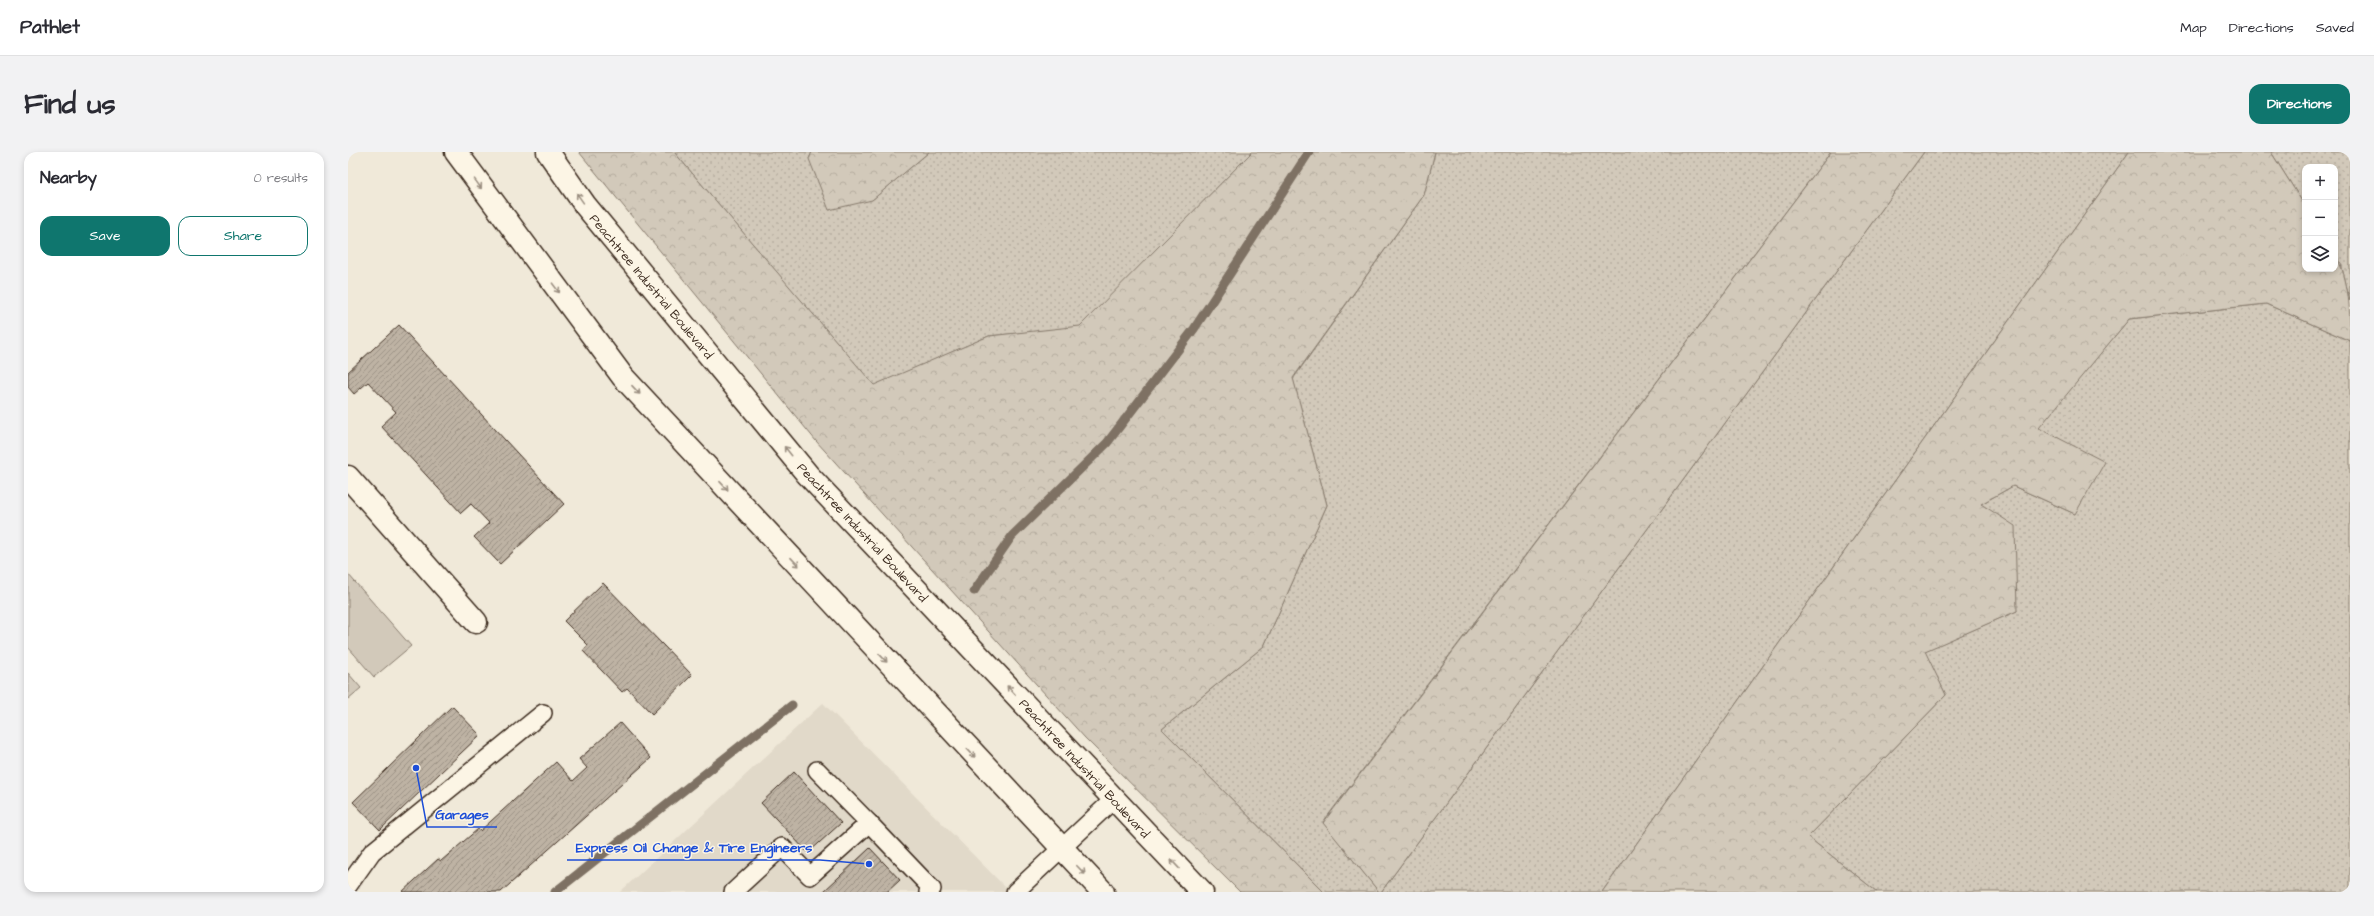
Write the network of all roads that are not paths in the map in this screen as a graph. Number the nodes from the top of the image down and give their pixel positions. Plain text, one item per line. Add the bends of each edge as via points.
1 (456, 152) edge
2 (548, 152) edge
3 (348, 476) edge
4 (476, 622) dead end
5 (543, 713) dead end
6 (817, 770) dead end
7 (1114, 799) junction
8 (869, 823) junction
9 (1060, 848) junction
10 (348, 886) edge
11 (733, 892) edge
12 (928, 892) edge
13 (1015, 892) edge
14 (1103, 892) edge
15 (1202, 892) edge

1 -> 9 main road via 623,376
7 -> 2 main road, Peachtree Industrial Boulevard via 808,475 585,205
3 - 4 main road
5 - 10 lane via 372,852
6 - 8 lane
7 - 9 lane
15 -> 7 main road, Peachtree Industrial Boulevard
8 - 11 lane via 810,876 782,847
8 - 12 lane via 932,889
9 - 13 lane
9 -> 14 main road

